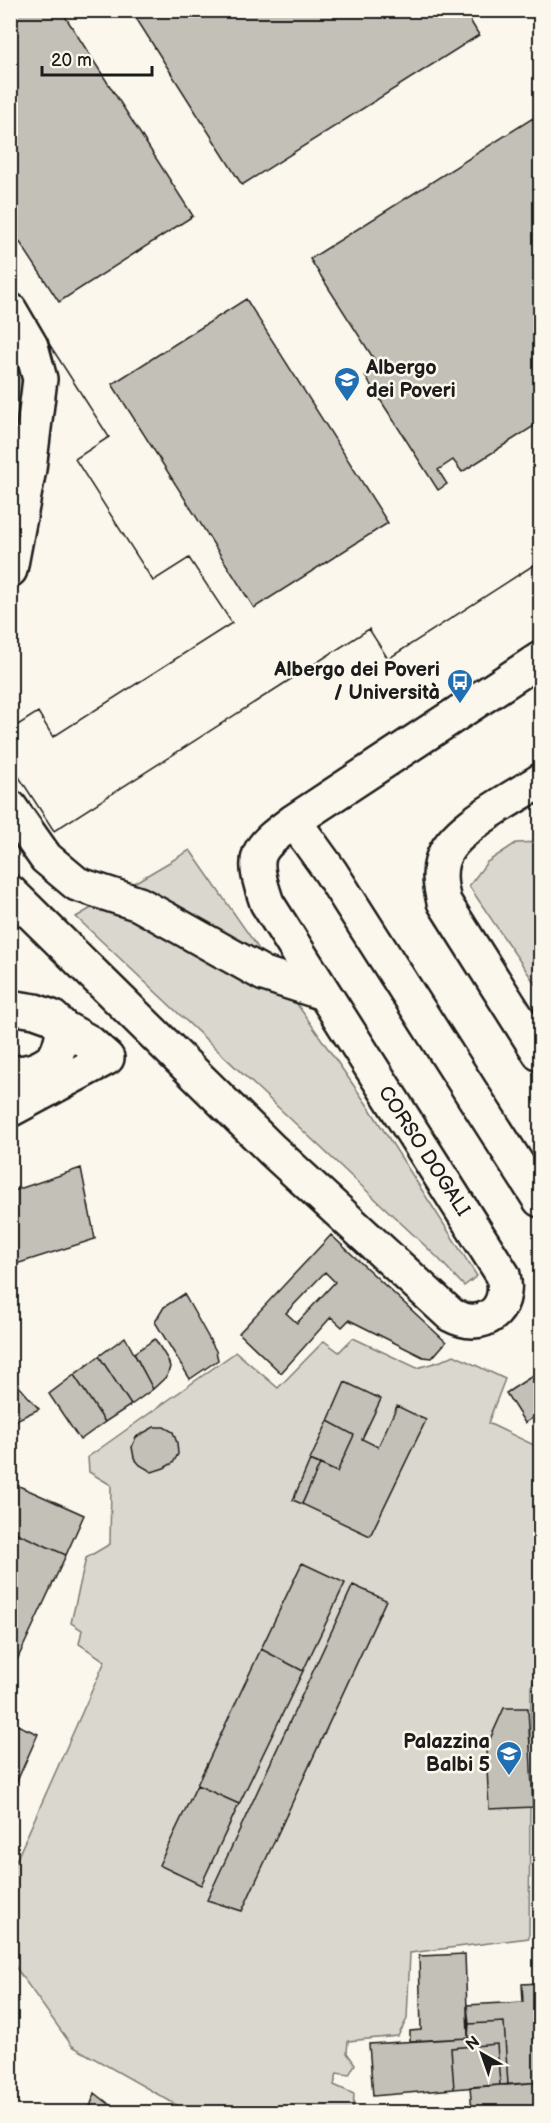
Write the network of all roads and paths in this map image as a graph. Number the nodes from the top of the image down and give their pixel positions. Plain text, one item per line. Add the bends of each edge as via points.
1 (10, 310) edge
2 (10, 570) edge
3 (540, 659) edge
4 (540, 781) edge
5 (10, 807) edge
6 (294, 820) junction
7 (10, 892) edge
8 (323, 993) junction
9 (10, 1007) edge
10 (64, 1028) junction
11 (540, 1054) edge
12 (10, 1072) edge
13 (10, 1110) edge
14 (540, 1200) edge

1 - 2 street via 31,346 40,379 29,469
3 - 6 street, CORSO DOGALI
4 - 11 street via 467,828 442,861 439,882 444,902
5 - 8 street via 46,858 77,884 139,904 264,974
6 - 8 street, CORSO DOGALI via 265,842 258,855 258,867 267,903
6 - 14 street
7 - 8 street, CORSO DOGALI via 272,1150 451,1315 471,1322 492,1315 504,1297 503,1275
9 - 10 street via 52,1017
10 - 12 street via 56,1055 45,1065 20,1074
10 - 13 street via 107,1058

